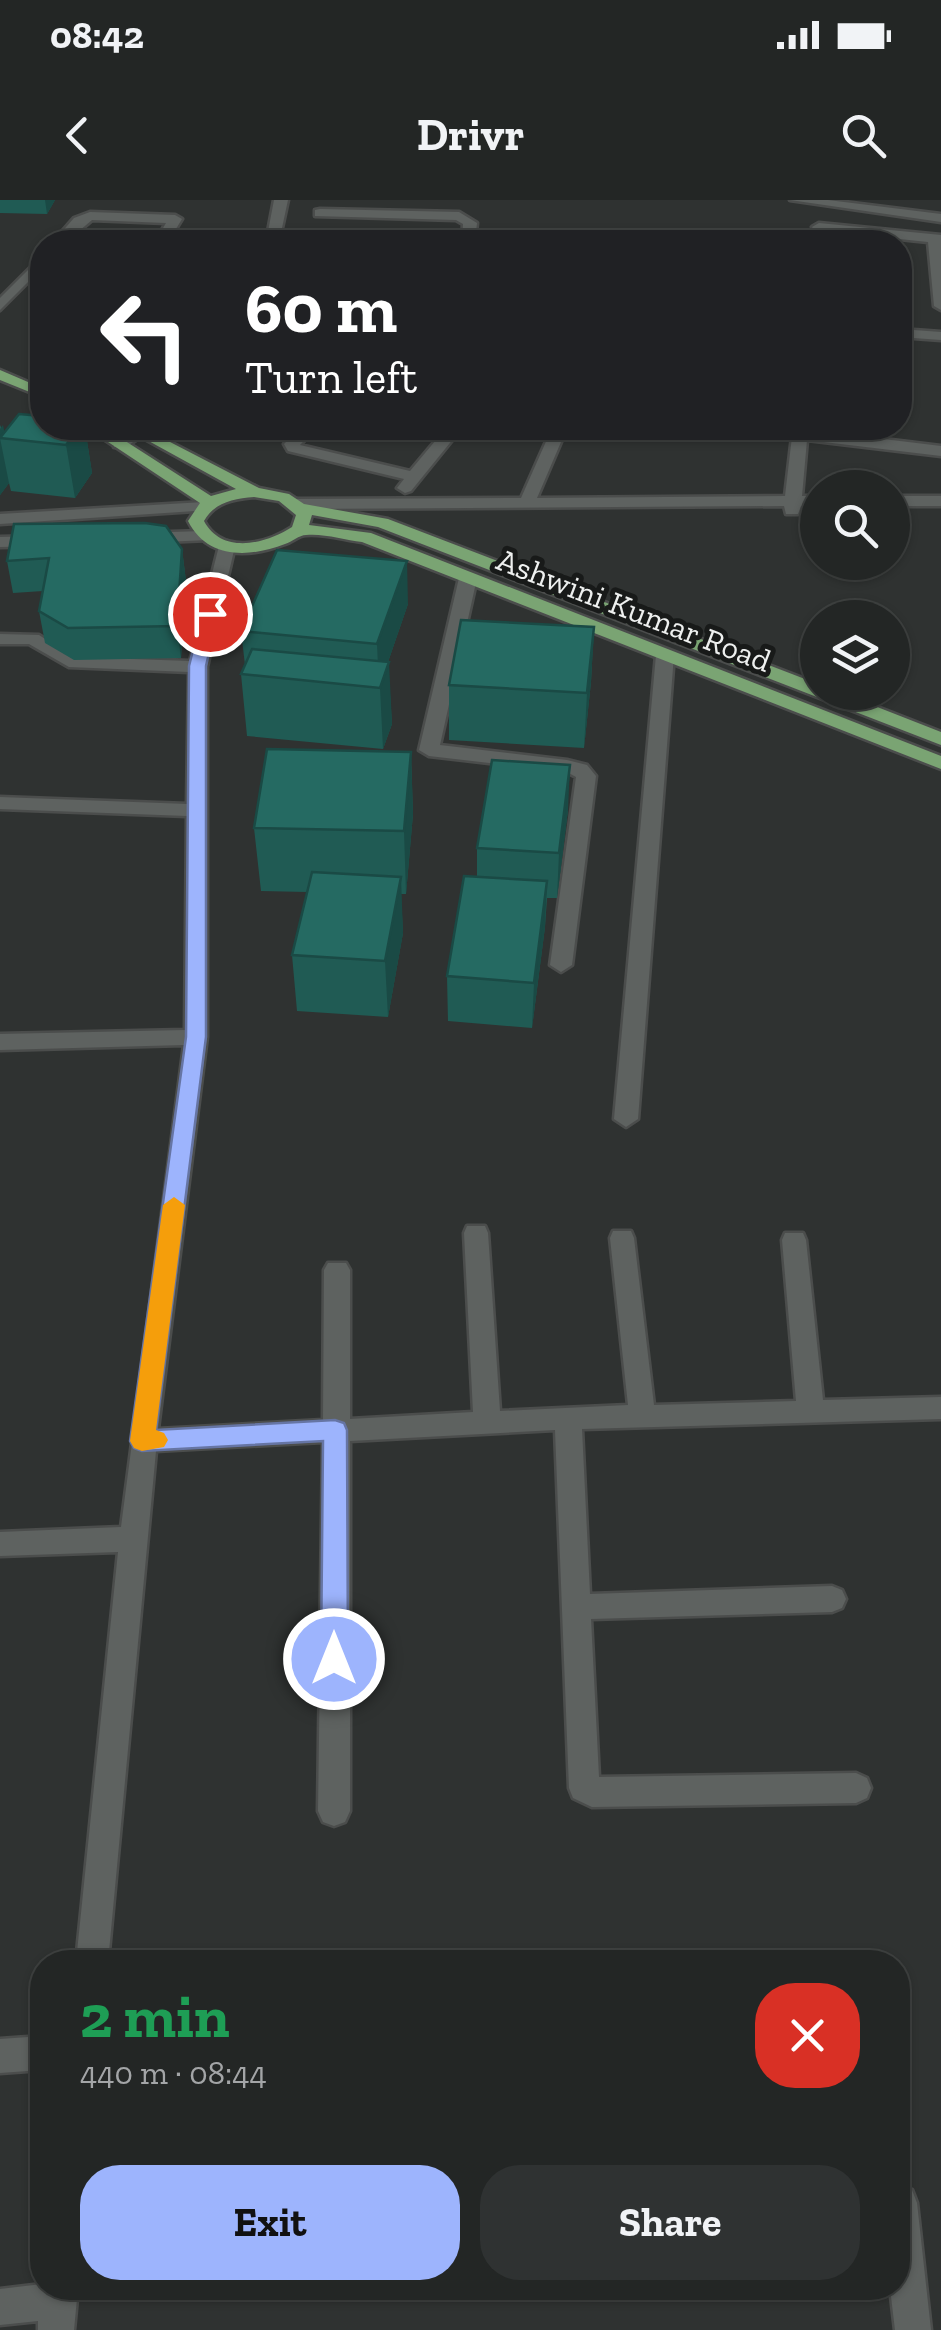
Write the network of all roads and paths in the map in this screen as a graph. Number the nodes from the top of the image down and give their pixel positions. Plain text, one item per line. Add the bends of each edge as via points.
1 (281, 200) edge
2 (797, 200) edge
3 (822, 203) junction
4 (320, 212) dead end
5 (941, 218) edge
6 (70, 230) edge
7 (168, 230) edge
8 (275, 230) edge
9 (469, 230) edge
10 (819, 230) edge
11 (912, 237) edge
12 (938, 238) edge
13 (30, 273) edge
14 (0, 306) edge
15 (941, 306) edge
16 (912, 334) edge
17 (941, 336) edge
18 (0, 360) edge
19 (30, 371) edge
20 (0, 374) edge
21 (30, 388) edge
22 (114, 440) edge
23 (125, 440) edge
24 (159, 440) edge
25 (296, 440) edge
26 (444, 440) edge
27 (555, 440) edge
28 (799, 440) edge
29 (863, 440) edge
30 (120, 444) junction
31 (941, 451) edge
32 (414, 477) junction
33 (254, 492) junction
34 (941, 501) edge
35 (910, 502) edge
36 (526, 503) junction
37 (392, 504) junction
38 (207, 505) junction
39 (800, 505) edge
40 (793, 506) junction
41 (800, 507) edge
42 (910, 510) edge
43 (941, 510) edge
44 (300, 515) junction
45 (357, 516) junction
46 (0, 519) edge
47 (117, 539) edge
48 (58, 540) edge
49 (215, 541) junction
50 (0, 542) edge
51 (468, 578) junction
52 (0, 639) edge
53 (666, 654) junction
54 (198, 666) junction
55 (800, 685) edge
56 (867, 710) edge
57 (941, 738) edge
58 (941, 762) edge
59 (0, 803) edge
60 (197, 810) junction
61 (561, 965) dead end
62 (196, 1037) junction
63 (0, 1042) edge
64 (626, 1119) dead end
65 (476, 1232) dead end
66 (622, 1238) dead end
67 (794, 1240) dead end
68 (337, 1270) dead end
69 (810, 1408) junction
70 (941, 1408) edge
71 (642, 1415) junction
72 (568, 1418) junction
73 (487, 1422) junction
74 (335, 1430) junction
75 (142, 1441) junction
76 (133, 1539) junction
77 (0, 1544) edge
78 (832, 1600) dead end
79 (576, 1607) junction
80 (856, 1788) dead end
81 (334, 1811) dead end
82 (93, 1950) edge
83 (30, 2054) edge
84 (0, 2056) edge
85 (910, 2300) edge
86 (58, 2306) edge
87 (0, 2307) edge
88 (913, 2330) edge

1 - 8 street
2 - 3 street
3 - 5 street
3 - 10 street
4 - 9 street via 459,216
6 - 7 street via 102,215 174,219
11 - 12 street
12 - 15 street
13 - 14 street
16 - 17 street
18 - 19 main road
20 - 21 main road
22 - 30 main road
23 - 30 street
24 - 33 main road
25 - 32 street via 294,448
26 - 32 street
27 - 36 street
28 - 40 street
29 - 31 street
30 - 38 main road
32 - 37 street
33 - 38 main road
33 - 44 main road via 283,496
34 - 35 street
36 - 37 street
36 - 40 street
37 - 44 street
38 - 46 street
38 - 49 main road via 196,522
39 - 40 street
40 - 41 street
40 - 45 street
42 - 43 street
44 - 45 main road, Ashwini Kumar Road
44 - 49 main road via 291,536 262,546
44 - 51 main road, Ashwini Kumar Road
45 - 55 main road, Ashwini Kumar Road
47 - 49 street
48 - 50 street
49 - 54 street
51 - 53 main road, Ashwini Kumar Road
51 - 61 street via 429,750 568,766 586,776
52 - 54 street via 33,640 69,662
53 - 58 main road, Ashwini Kumar Road
53 - 64 street
54 - 60 street
56 - 57 main road, Ashwini Kumar Road
59 - 60 street
60 - 62 street
62 - 63 street
62 - 75 street
65 - 73 street
66 - 71 street
67 - 69 street
68 - 74 street
69 - 70 street
69 - 71 street
71 - 72 street
72 - 73 street
72 - 79 street
73 - 74 street
74 - 75 street
74 - 81 street
75 - 76 street
76 - 77 street
76 - 82 street
78 - 79 street
79 - 80 street via 587,1791
83 - 84 street
85 - 88 street
86 - 87 street

